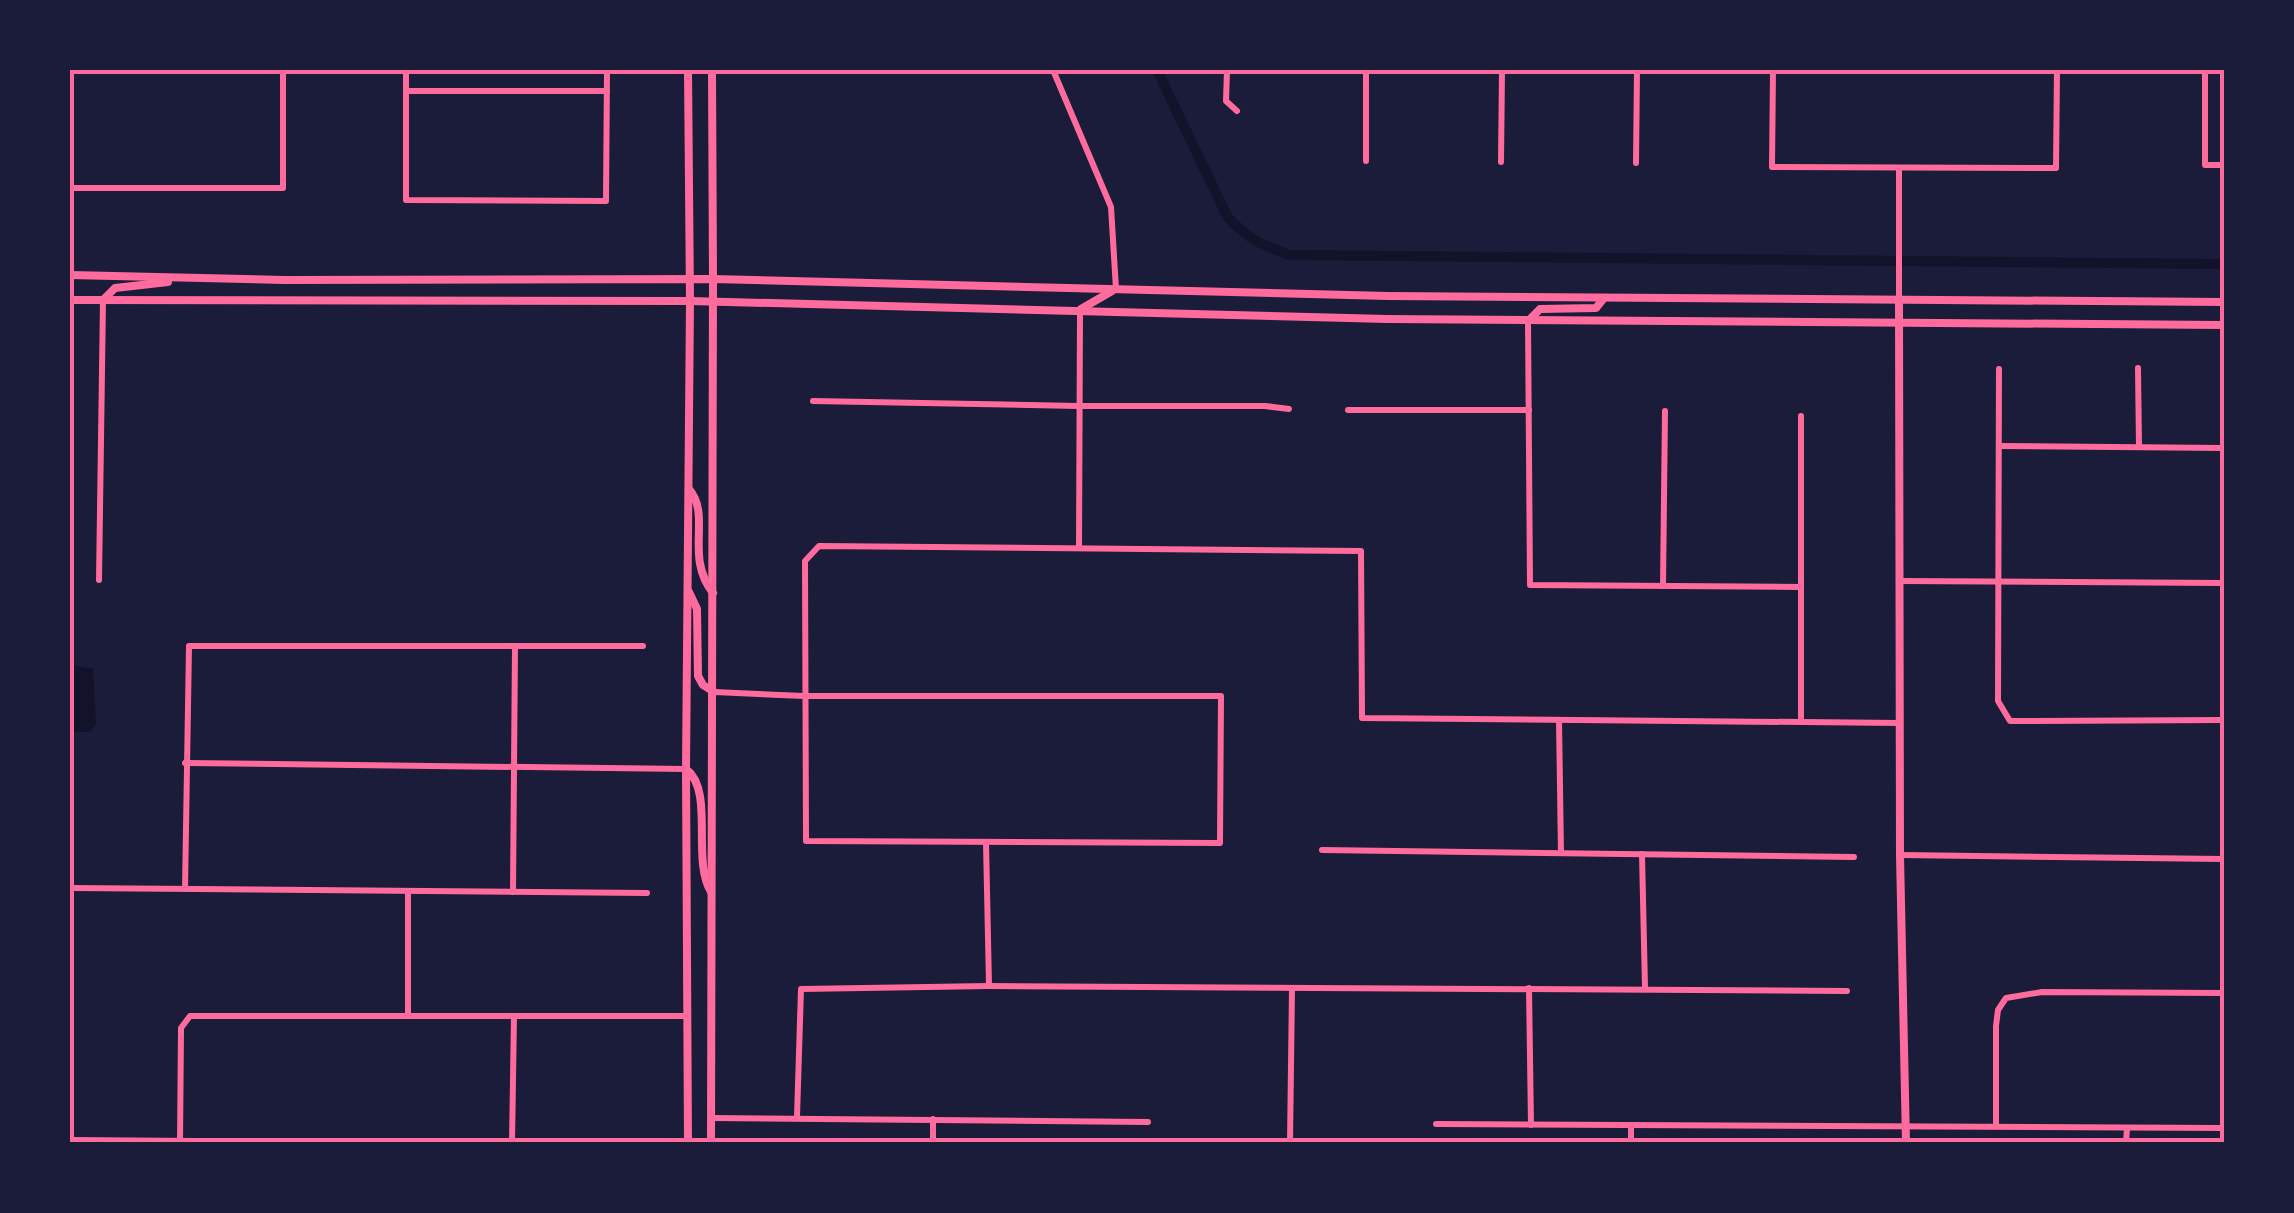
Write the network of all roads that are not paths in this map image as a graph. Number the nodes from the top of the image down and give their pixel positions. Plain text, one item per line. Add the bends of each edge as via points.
1 (283, 70) edge
2 (406, 70) edge
3 (607, 70) edge
4 (688, 70) edge
5 (712, 70) edge
6 (1053, 70) edge
7 (1227, 70) edge
8 (1366, 70) edge
9 (1502, 70) edge
10 (1637, 70) edge
11 (1772, 70) edge
12 (2057, 70) edge
13 (2205, 70) edge
14 (406, 91) junction
15 (607, 92) junction
16 (1237, 111) dead end
17 (1366, 162) dead end
18 (1501, 162) dead end
19 (1636, 163) dead end
20 (2224, 165) edge
21 (1899, 168) junction
22 (70, 188) edge
23 (70, 275) edge
24 (197, 279) junction
25 (689, 280) junction
26 (713, 280) junction
27 (1116, 289) junction
28 (1604, 298) junction
29 (70, 300) edge
30 (104, 300) junction
31 (1898, 300) junction
32 (690, 301) junction
33 (713, 301) junction
34 (2224, 302) edge
35 (1080, 310) junction
36 (1528, 321) junction
37 (1898, 324) junction
38 (2224, 325) edge
39 (1999, 368) dead end
40 (2138, 368) dead end
41 (813, 401) dead end
42 (1079, 406) junction
43 (1289, 409) dead end
44 (1348, 410) dead end
45 (1529, 410) junction
46 (1665, 411) dead end
47 (1802, 416) dead end
48 (1999, 446) junction
49 (2138, 447) junction
50 (2224, 448) edge
51 (689, 488) junction
52 (1078, 548) junction
53 (99, 580) dead end
54 (1900, 581) junction
55 (2000, 581) junction
56 (2224, 583) edge
57 (1663, 586) junction
58 (1802, 586) junction
59 (689, 592) junction
60 (713, 593) junction
61 (515, 646) junction
62 (643, 646) dead end
63 (714, 692) junction
64 (804, 696) junction
65 (1559, 720) junction
66 (2224, 720) edge
67 (1802, 722) junction
68 (1900, 723) junction
69 (185, 764) junction
70 (514, 767) junction
71 (686, 769) junction
72 (986, 842) junction
73 (1322, 850) dead end
74 (1561, 854) junction
75 (1642, 854) junction
76 (1900, 855) junction
77 (1854, 857) dead end
78 (2224, 859) edge
79 (70, 888) edge
80 (185, 889) junction
81 (408, 891) junction
82 (513, 892) junction
83 (712, 892) junction
84 (648, 893) dead end
85 (989, 986) junction
86 (1528, 988) junction
87 (1292, 989) junction
88 (1646, 989) junction
89 (1847, 991) dead end
90 (2224, 993) edge
91 (408, 1016) junction
92 (514, 1016) junction
93 (688, 1016) junction
94 (797, 1117) junction
95 (711, 1118) junction
96 (934, 1119) junction
97 (1148, 1122) dead end
98 (1436, 1124) dead end
99 (1531, 1125) junction
100 (1631, 1126) junction
101 (1996, 1126) junction
102 (1906, 1128) junction
103 (2126, 1128) junction
104 (2224, 1128) edge
105 (70, 1140) edge
106 (180, 1142) edge
107 (454, 1143) edge
108 (512, 1143) edge
109 (688, 1143) edge
110 (711, 1143) edge
111 (933, 1143) edge
112 (1290, 1143) edge
113 (1631, 1143) edge
114 (1906, 1143) edge
115 (2126, 1143) edge

1 - 22 street via 282,188
2 - 14 street
3 - 15 street
4 - 25 main road
5 - 26 main road
6 - 27 street via 1111,206
7 - 16 street via 1226,101
8 - 17 street
9 - 18 street
10 - 19 street
11 - 21 street via 1772,167
12 - 21 street via 2056,168
13 - 20 street via 2205,164
14 - 15 street
14 - 15 street via 406,200 606,201
21 - 31 street
23 - 24 main road
24 - 25 main road
24 - 30 main road via 115,288
25 - 26 main road
25 - 32 main road
26 - 27 main road
26 - 33 main road
27 - 28 main road
27 - 35 main road
28 - 31 main road
28 - 36 main road via 1596,308 1540,309
29 - 30 main road
30 - 32 main road
30 - 53 street
31 - 34 main road
31 - 37 main road
32 - 33 main road
32 - 51 main road
33 - 35 main road
33 - 60 main road
35 - 36 main road
35 - 42 street
36 - 37 main road
36 - 45 street
37 - 38 main road
37 - 54 main road
39 - 48 street
40 - 49 street
41 - 42 street
42 - 43 street
42 - 52 street
44 - 45 street
45 - 57 street via 1530,585
46 - 57 street
47 - 58 street
48 - 49 street
48 - 55 street
49 - 50 street
51 - 59 main road
51 - 60 main road via 698,503 700,574
52 - 64 street via 818,546 804,562
52 - 65 street via 1362,551 1362,718
54 - 55 street
54 - 68 main road
55 - 56 street
55 - 66 street via 1998,701 2010,722
57 - 58 street
58 - 67 street
59 - 63 main road via 697,609 698,676
59 - 71 main road
60 - 63 main road
61 - 62 street
61 - 69 street via 189,646
61 - 70 street
63 - 64 street
63 - 83 main road
64 - 72 street via 806,841
64 - 72 street via 1221,696 1220,844
65 - 67 street
65 - 74 street
67 - 68 street
68 - 76 main road
69 - 70 street
69 - 80 street
70 - 71 street
70 - 82 street
71 - 83 main road via 698,782
71 - 93 main road
72 - 85 street
73 - 74 street
74 - 75 street
75 - 77 street
75 - 88 street
76 - 78 street
76 - 102 main road
79 - 80 street
80 - 81 street
81 - 82 street
81 - 91 street
82 - 84 street
83 - 95 main road
85 - 87 street
85 - 94 street via 800,988
86 - 87 street
86 - 88 street
86 - 99 street
87 - 112 street
88 - 89 street
90 - 101 street via 2042,992 2006,998 1996,1026
91 - 92 street
91 - 106 street via 190,1016 181,1028
92 - 93 street
92 - 108 street
93 - 109 main road
94 - 95 street
94 - 96 street
95 - 110 main road
96 - 97 street
96 - 111 street
98 - 99 street
99 - 100 street
100 - 102 street
100 - 113 street
101 - 102 street
101 - 103 street
102 - 114 main road
103 - 104 street
103 - 115 street
105 - 106 street
106 - 107 street

